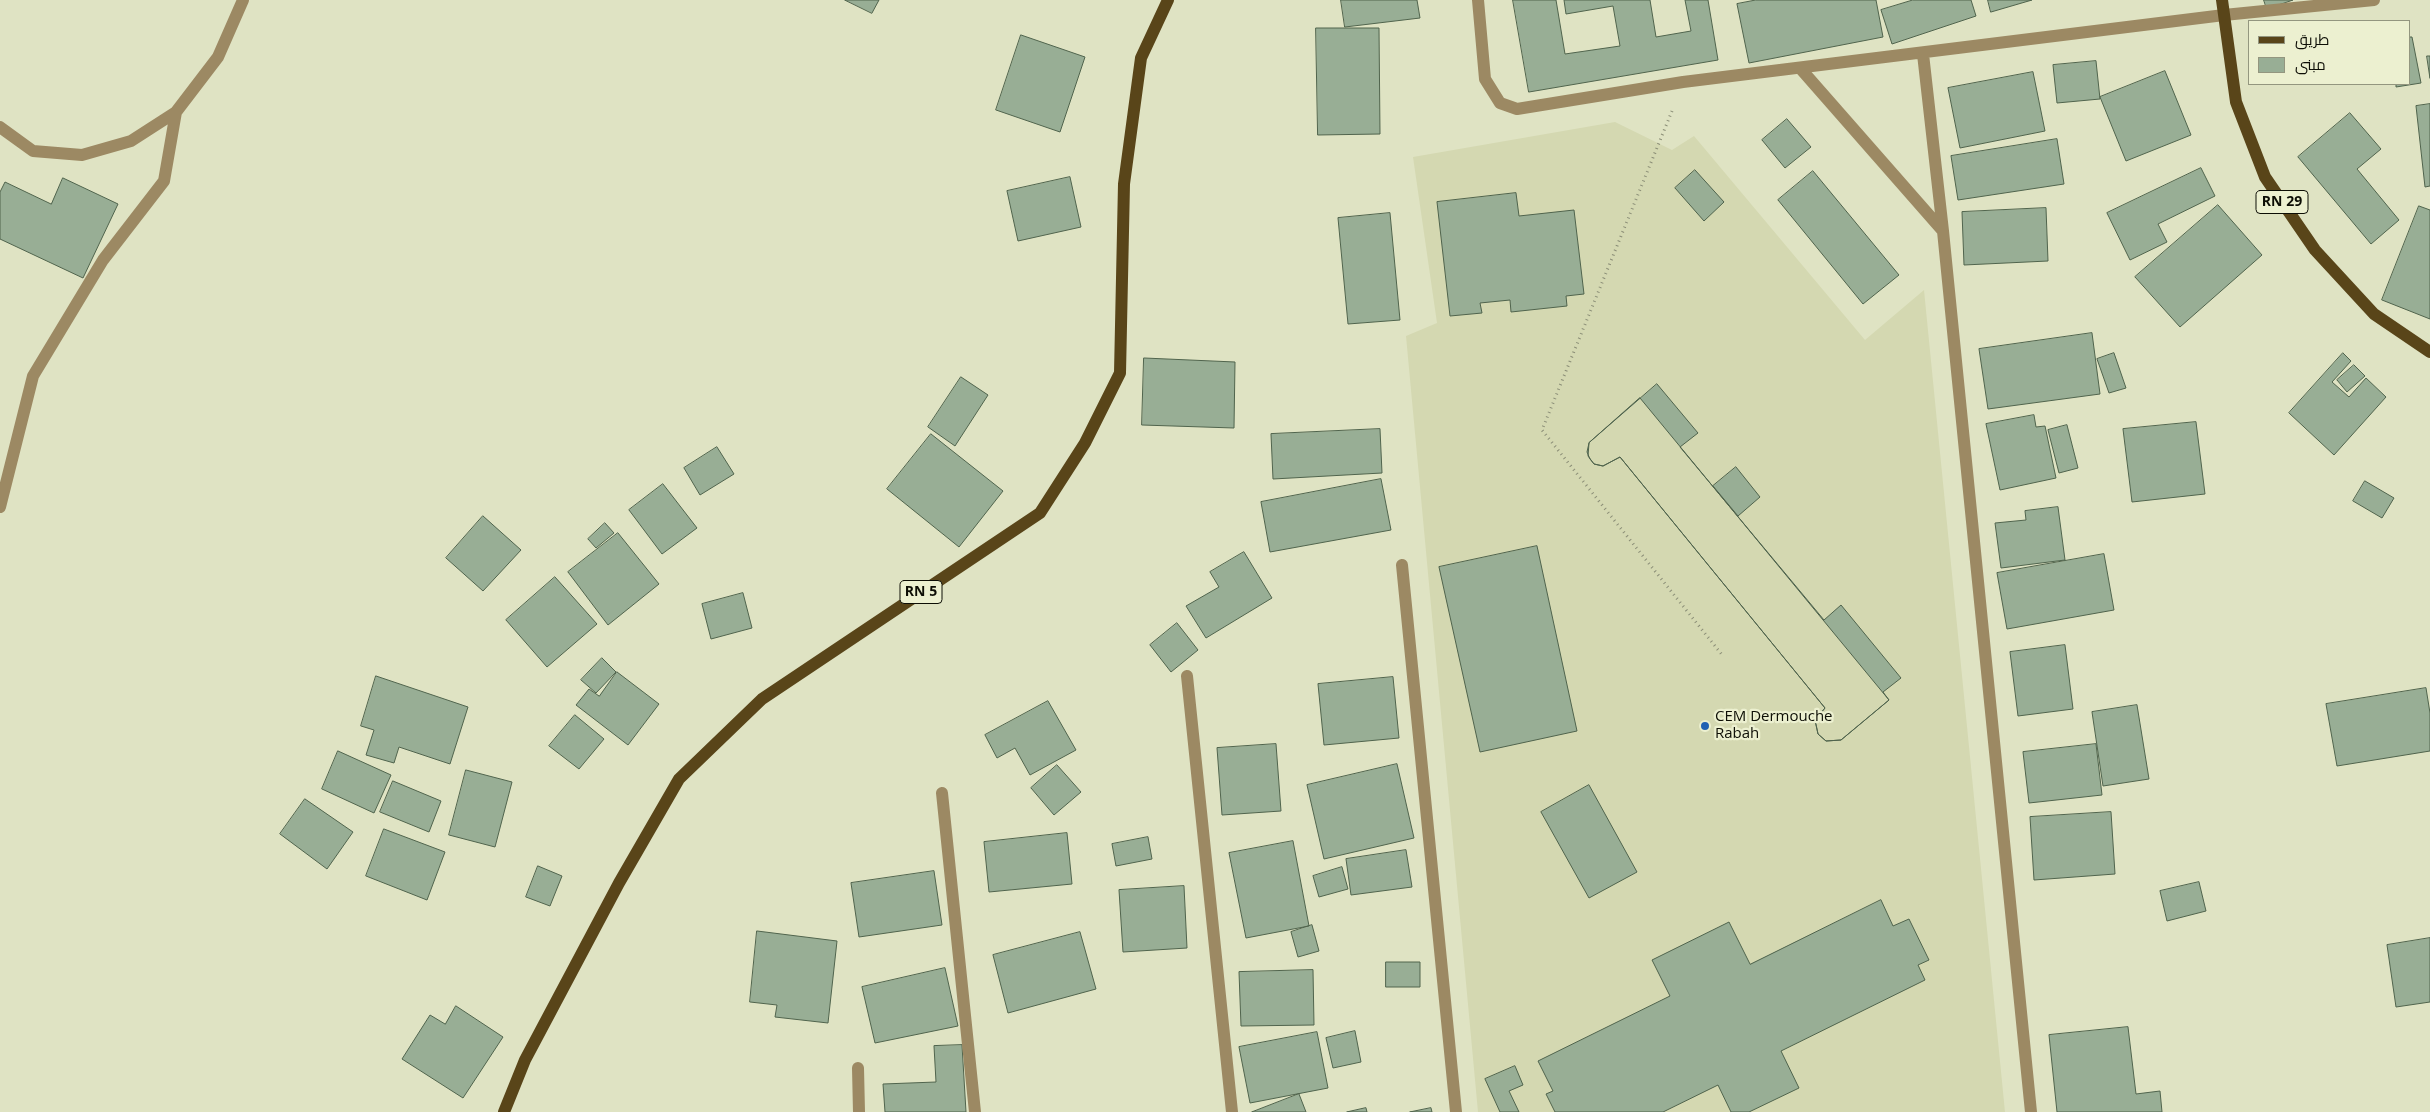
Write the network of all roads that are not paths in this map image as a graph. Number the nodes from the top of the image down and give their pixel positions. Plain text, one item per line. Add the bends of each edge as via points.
1 (243, 0) edge
2 (1168, 0) edge
3 (1478, 0) edge
4 (2222, 0) edge
5 (2374, 0) edge
6 (2224, 16) junction
7 (1922, 54) junction
8 (1800, 68) junction
9 (176, 112) junction
10 (0, 128) edge
11 (1944, 231) junction
12 (2430, 352) edge
13 (0, 507) edge
14 (1402, 565) dead end
15 (1187, 676) dead end
16 (942, 793) dead end
17 (858, 1068) dead end
18 (504, 1112) edge
19 (859, 1112) edge
20 (975, 1112) edge
21 (1232, 1112) edge
22 (1456, 1112) edge
23 (2031, 1112) edge

1 - 9 street via 218,57
2 - 18 main road, RN 5 via 1141,58 1124,184 1120,373 1085,443 1040,514 762,699 679,779 619,883 525,1060
3 - 8 street via 1486,79 1500,103 1517,109 1683,82
4 - 6 main road, RN 29
5 - 6 street
6 - 7 street
6 - 12 main road, RN 29 via 2236,102 2265,177 2315,250 2374,314
7 - 8 street
7 - 11 street
8 - 11 street
9 - 10 street via 132,141 82,155 33,151
9 - 13 street via 164,181 103,260 33,376
11 - 23 street
14 - 22 street
15 - 21 street
16 - 20 street
17 - 19 street

